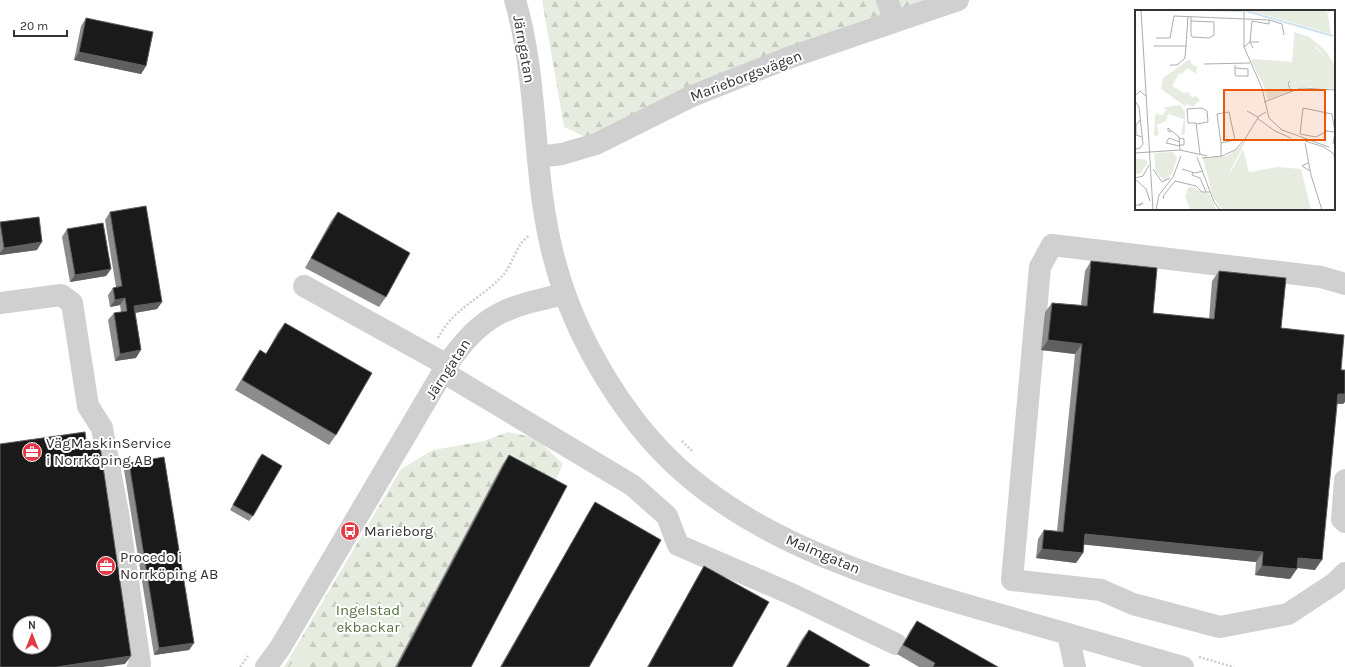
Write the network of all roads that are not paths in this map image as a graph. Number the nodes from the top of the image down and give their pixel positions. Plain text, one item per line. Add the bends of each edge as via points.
1 (515, 0) edge
2 (887, 0) edge
3 (958, 0) edge
4 (895, 21) junction
5 (538, 157) junction
6 (1345, 284) edge
7 (304, 286) dead end
8 (565, 294) junction
9 (0, 303) edge
10 (445, 369) junction
11 (1345, 480) edge
12 (1345, 522) edge
13 (1345, 573) edge
14 (1068, 634) junction
15 (896, 644) dead end
16 (1190, 662) edge
17 (138, 667) edge
18 (266, 667) edge
19 (1075, 667) edge

1 - 5 street, Järngatan via 524,34
2 - 4 street
3 - 4 street, Marieborgsvägen
4 - 5 street, Marieborgsvägen via 788,58 692,96 596,144 562,154
5 - 8 street, Järngatan via 547,232
6 - 13 street via 1321,278 1052,245 1040,267 1012,580 1100,590 1133,604 1220,627 1288,614 1335,583
7 - 10 street
8 - 10 street, Järngatan via 506,309 488,319 464,341
8 - 14 street, Malmgatan via 584,339 602,372 661,451 695,483 771,532 838,562 904,586
9 - 17 street via 61,295 72,303 88,406 102,428 118,513 140,664
10 - 15 street via 632,485 667,516 678,545 789,592
10 - 18 street, Järngatan via 280,648
11 - 12 street via 1342,519
14 - 16 street, Malmgatan
14 - 19 street

